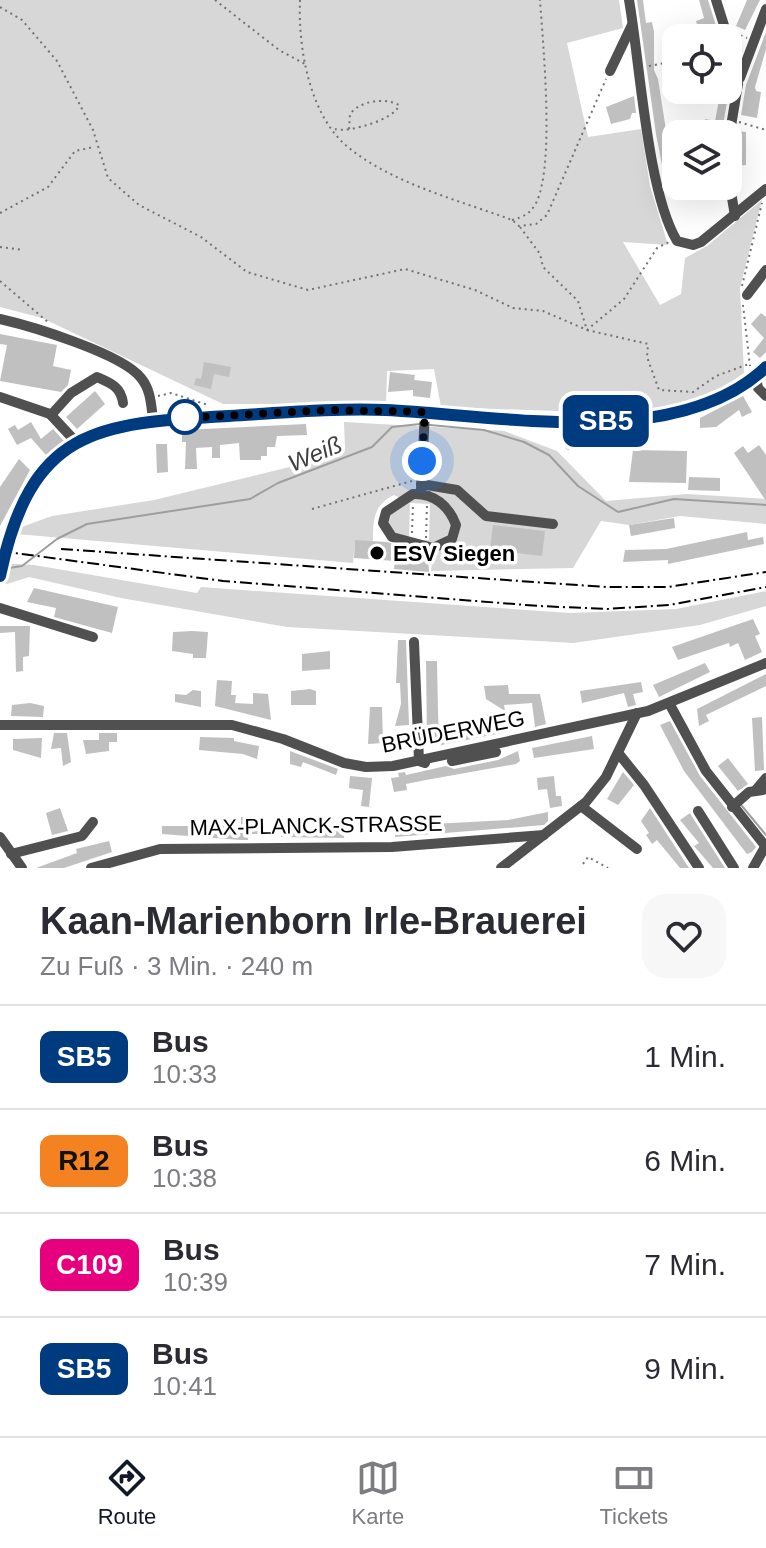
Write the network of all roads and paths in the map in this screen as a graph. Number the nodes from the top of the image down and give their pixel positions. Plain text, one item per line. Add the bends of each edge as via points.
1 (215, 0) edge
2 (300, 0) edge
3 (540, 0) edge
4 (629, 0) edge
5 (716, 0) edge
6 (0, 7) edge
7 (766, 9) edge
8 (633, 24) junction
9 (726, 24) edge
10 (742, 38) edge
11 (746, 38) dead end
12 (306, 64) junction
13 (662, 64) edge
14 (640, 68) junction
15 (742, 70) edge
16 (610, 71) joint
17 (742, 123) edge
18 (334, 129) junction
19 (349, 130) junction
20 (766, 130) edge
21 (96, 146) junction
22 (765, 191) edge
23 (732, 200) edge
24 (0, 213) edge
25 (735, 216) junction
26 (512, 220) junction
27 (519, 226) junction
28 (677, 241) junction
29 (0, 247) edge
30 (23, 250) dead end
31 (766, 270) edge
32 (0, 281) edge
33 (743, 293) junction
34 (0, 319) edge
35 (51, 325) dead end
36 (587, 330) junction
37 (749, 364) junction
38 (766, 367) edge
39 (761, 380) edge
40 (766, 396) edge
41 (0, 397) edge
42 (151, 398) junction
43 (123, 403) dead end
44 (51, 415) junction
45 (215, 416) junction
46 (425, 416) junction
47 (153, 419) junction
48 (569, 420) junction
49 (632, 421) junction
50 (77, 443) junction
51 (632, 444) dead end
52 (570, 445) dead end
53 (420, 496) junction
54 (312, 509) dead end
55 (553, 524) dead end
56 (412, 545) junction
57 (426, 547) junction
58 (1, 569) edge
59 (0, 608) edge
60 (93, 637) dead end
61 (414, 642) dead end
62 (766, 663) edge
63 (669, 703) junction
64 (637, 713) junction
65 (0, 725) edge
66 (496, 752) dead end
67 (619, 754) junction
68 (419, 761) junction
69 (766, 778) edge
70 (581, 806) junction
71 (732, 807) junction
72 (698, 811) dead end
73 (93, 822) dead end
74 (544, 835) junction
75 (1, 841) edge
76 (766, 847) edge
77 (637, 849) dead end
78 (11, 854) junction
79 (583, 864) dead end
80 (600, 866) edge
81 (22, 868) edge
82 (91, 868) edge
83 (501, 868) edge
84 (608, 868) edge
85 (699, 868) edge
86 (734, 868) edge
87 (753, 868) edge

1 - 12 path via 279,50
2 - 12 path
3 - 26 path via 544,170 537,202 526,216
4 - 8 street
5 - 9 street
6 - 21 path via 22,20 57,61
7 - 15 street
8 - 14 street
8 - 16 street
10 - 11 path
12 - 18 path via 317,102
13 - 14 path
14 - 28 street via 656,178
16 - 27 path via 547,215 536,224
17 - 20 path
18 - 19 path
18 - 26 path via 347,146 387,172
19 - 19 path via 392,114 399,105 359,105 350,114
21 - 24 path via 75,151 48,187
21 - 36 path via 108,178 139,205 201,237 247,272 308,290 405,269 475,290 513,308 543,311
22 - 25 street
22 - 33 path
23 - 25 street
25 - 28 street via 693,245
26 - 27 path
27 - 36 path via 543,267 578,301
28 - 36 path via 657,248 624,299
29 - 30 path
31 - 33 street
32 - 35 path
33 - 37 path
34 - 42 street via 40,329 130,368
36 - 37 path via 648,344 659,390 693,392 716,376
37 - 39 path
38 - 39 main road
39 - 40 street via 758,388
39 - 49 main road via 700,407
41 - 44 street
42 - 45 path via 171,393 208,405
42 - 47 street
43 - 44 street via 122,392 97,377 71,393
44 - 50 street
45 - 46 main road via 331,410
45 - 47 main road
46 - 48 main road
46 - 53 street
47 - 50 main road via 111,427
48 - 49 main road
48 - 52 street
49 - 51 path
50 - 58 main road via 26,493
53 - 54 path via 410,480
53 - 55 street via 457,490 486,516
53 - 56 path
53 - 56 street via 401,499 383,518 392,537
53 - 57 path
53 - 57 street via 441,503 456,525 452,539
56 - 57 street
59 - 60 street
61 - 68 street
62 - 63 street, BRÜDERWEG
63 - 64 street, BRÜDERWEG
63 - 71 street
64 - 67 street
64 - 68 street, BRÜDERWEG
65 - 68 street, BRÜDERWEG via 232,725 344,763 366,767
66 - 68 street via 430,765
67 - 70 street
67 - 85 street
69 - 71 street via 759,791
70 - 74 street
70 - 77 street
71 - 76 street
72 - 86 street
73 - 78 street via 82,836
74 - 82 street, MAX-PLANCK-STRASSE via 392,847 160,849
74 - 83 street
75 - 78 street
76 - 87 street
78 - 81 street
79 - 80 path via 588,857
80 - 84 path

